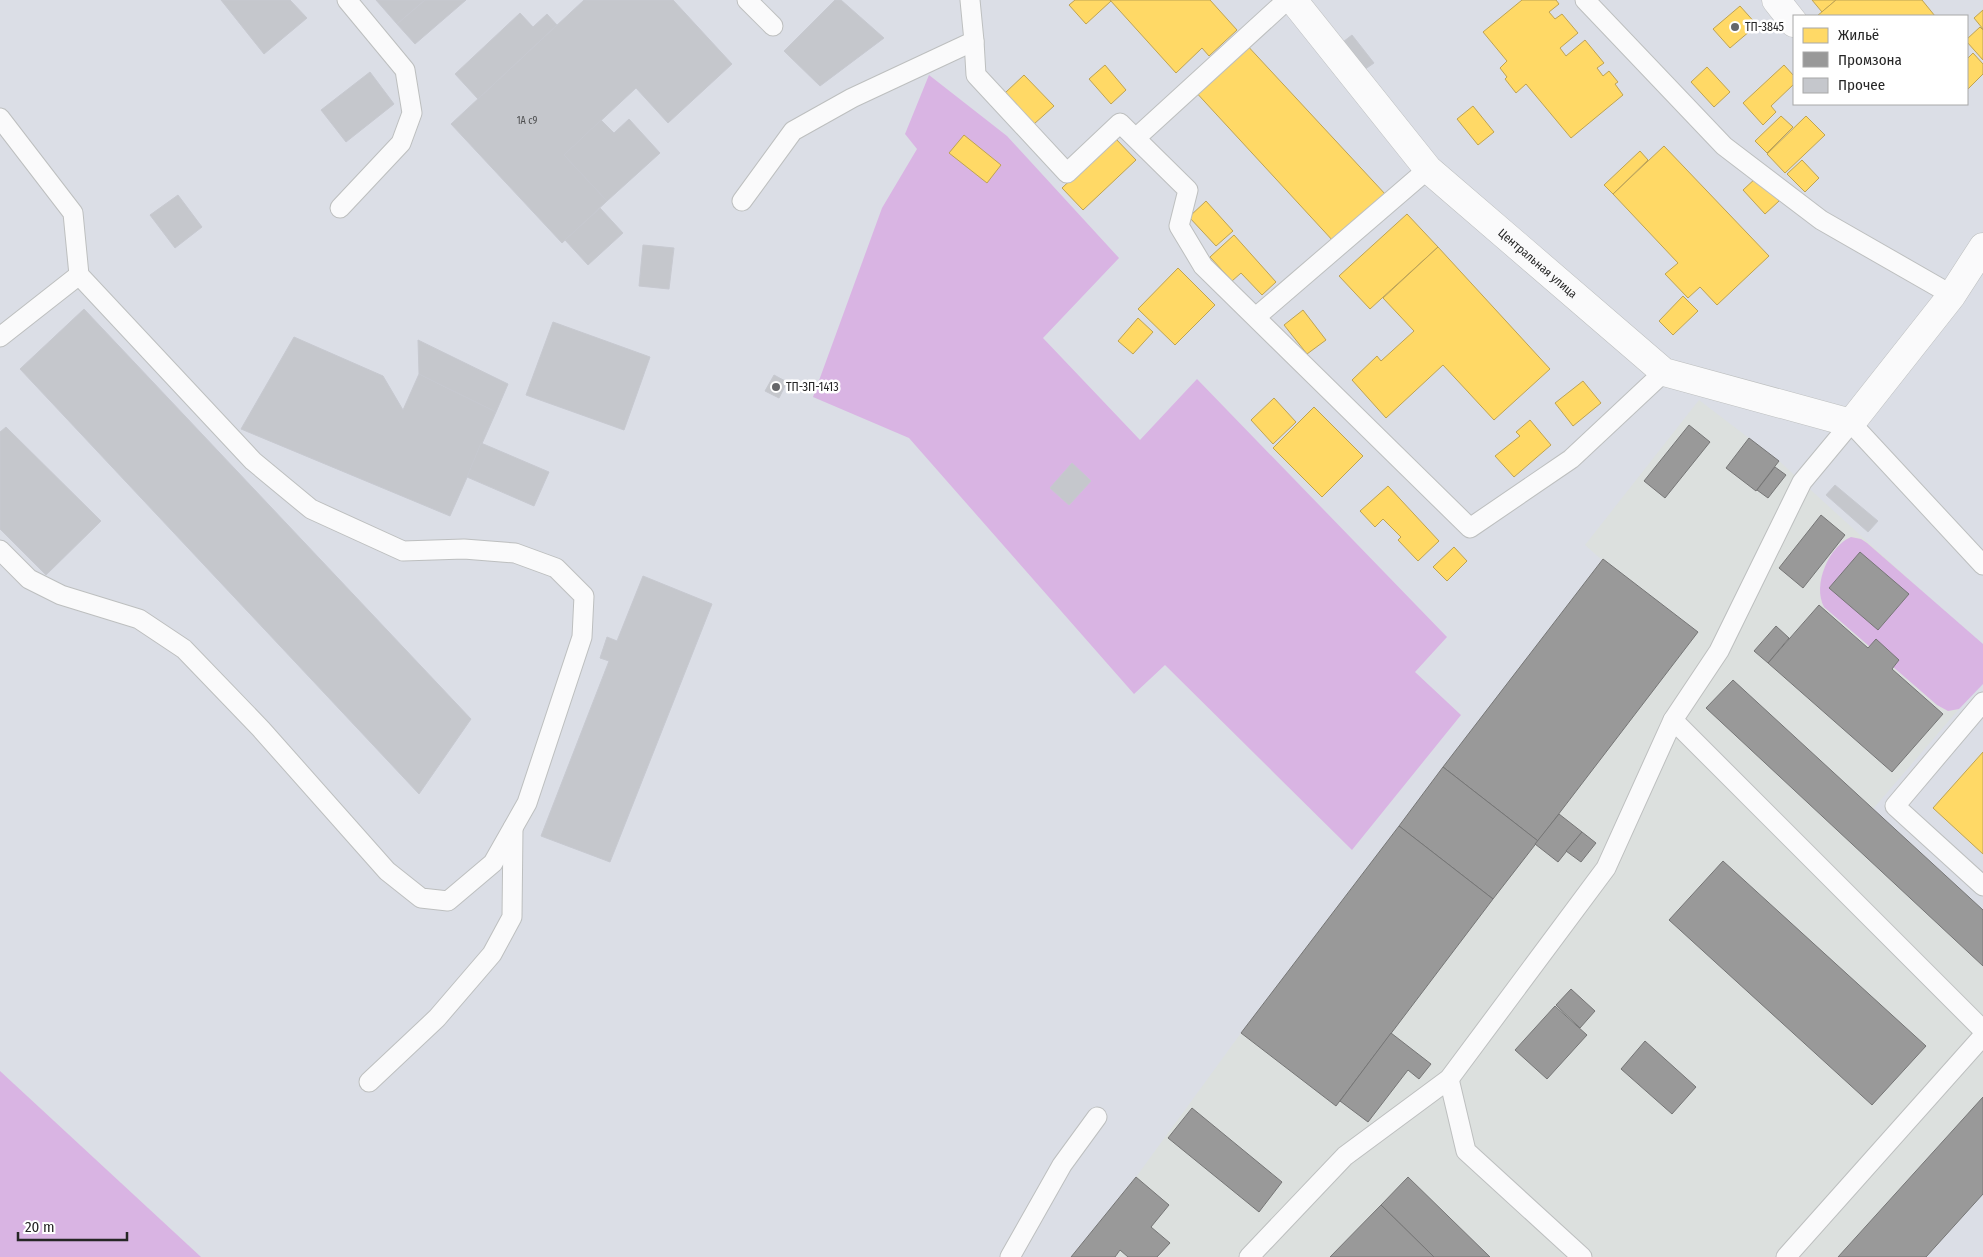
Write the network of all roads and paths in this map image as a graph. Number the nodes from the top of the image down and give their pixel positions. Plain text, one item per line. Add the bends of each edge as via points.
1 (347, 0) edge
2 (747, 0) edge
3 (970, 0) edge
4 (1287, 0) edge
5 (1293, 0) edge
6 (1585, 0) edge
7 (1776, 0) edge
8 (1793, 22) edge
9 (773, 26) dead end
10 (974, 41) junction
11 (0, 118) edge
12 (1137, 136) junction
13 (1428, 169) junction
14 (742, 201) dead end
15 (340, 208) dead end
16 (1983, 247) edge
17 (79, 275) junction
18 (1952, 295) junction
19 (1256, 318) junction
20 (0, 337) edge
21 (1664, 372) junction
22 (1851, 423) junction
23 (0, 550) edge
24 (1983, 566) edge
25 (1983, 702) edge
26 (1673, 720) junction
27 (513, 827) junction
28 (1983, 886) edge
29 (1983, 1030) edge
30 (1983, 1036) edge
31 (1449, 1079) junction
32 (369, 1082) dead end
33 (1097, 1117) dead end
34 (1010, 1257) edge
35 (1249, 1257) edge
36 (1582, 1257) edge
37 (1786, 1257) edge

1 - 15 lane via 405,70 412,113 401,143
2 - 9 lane
3 - 10 lane
4 - 12 lane
5 - 13 street, Центральная улица
6 - 18 lane via 1724,146 1821,220
7 - 8 street
10 - 12 lane via 976,75 1066,172 1120,123
10 - 14 lane via 852,98 793,131
11 - 17 lane via 73,212
12 - 19 lane via 1188,190 1179,226 1203,266
13 - 19 lane
13 - 21 street, Центральная улица
16 - 18 street
17 - 20 lane
17 - 27 lane via 253,461 311,509 404,551 464,549 515,553 556,568 584,596 582,637 527,803
18 - 22 street
19 - 21 lane via 1470,528 1571,458
21 - 22 street, Центральная улица
22 - 24 lane
22 - 26 lane via 1802,482 1719,650
23 - 27 lane via 29,579 61,595 139,619 184,649 261,728 387,871 421,898 448,901 493,863
25 - 28 lane via 1895,806
26 - 29 lane
26 - 31 lane via 1606,868
27 - 32 lane via 512,917 492,954 437,1018
30 - 37 lane
31 - 35 lane via 1345,1156
31 - 36 lane via 1466,1151
33 - 34 lane via 1062,1165

